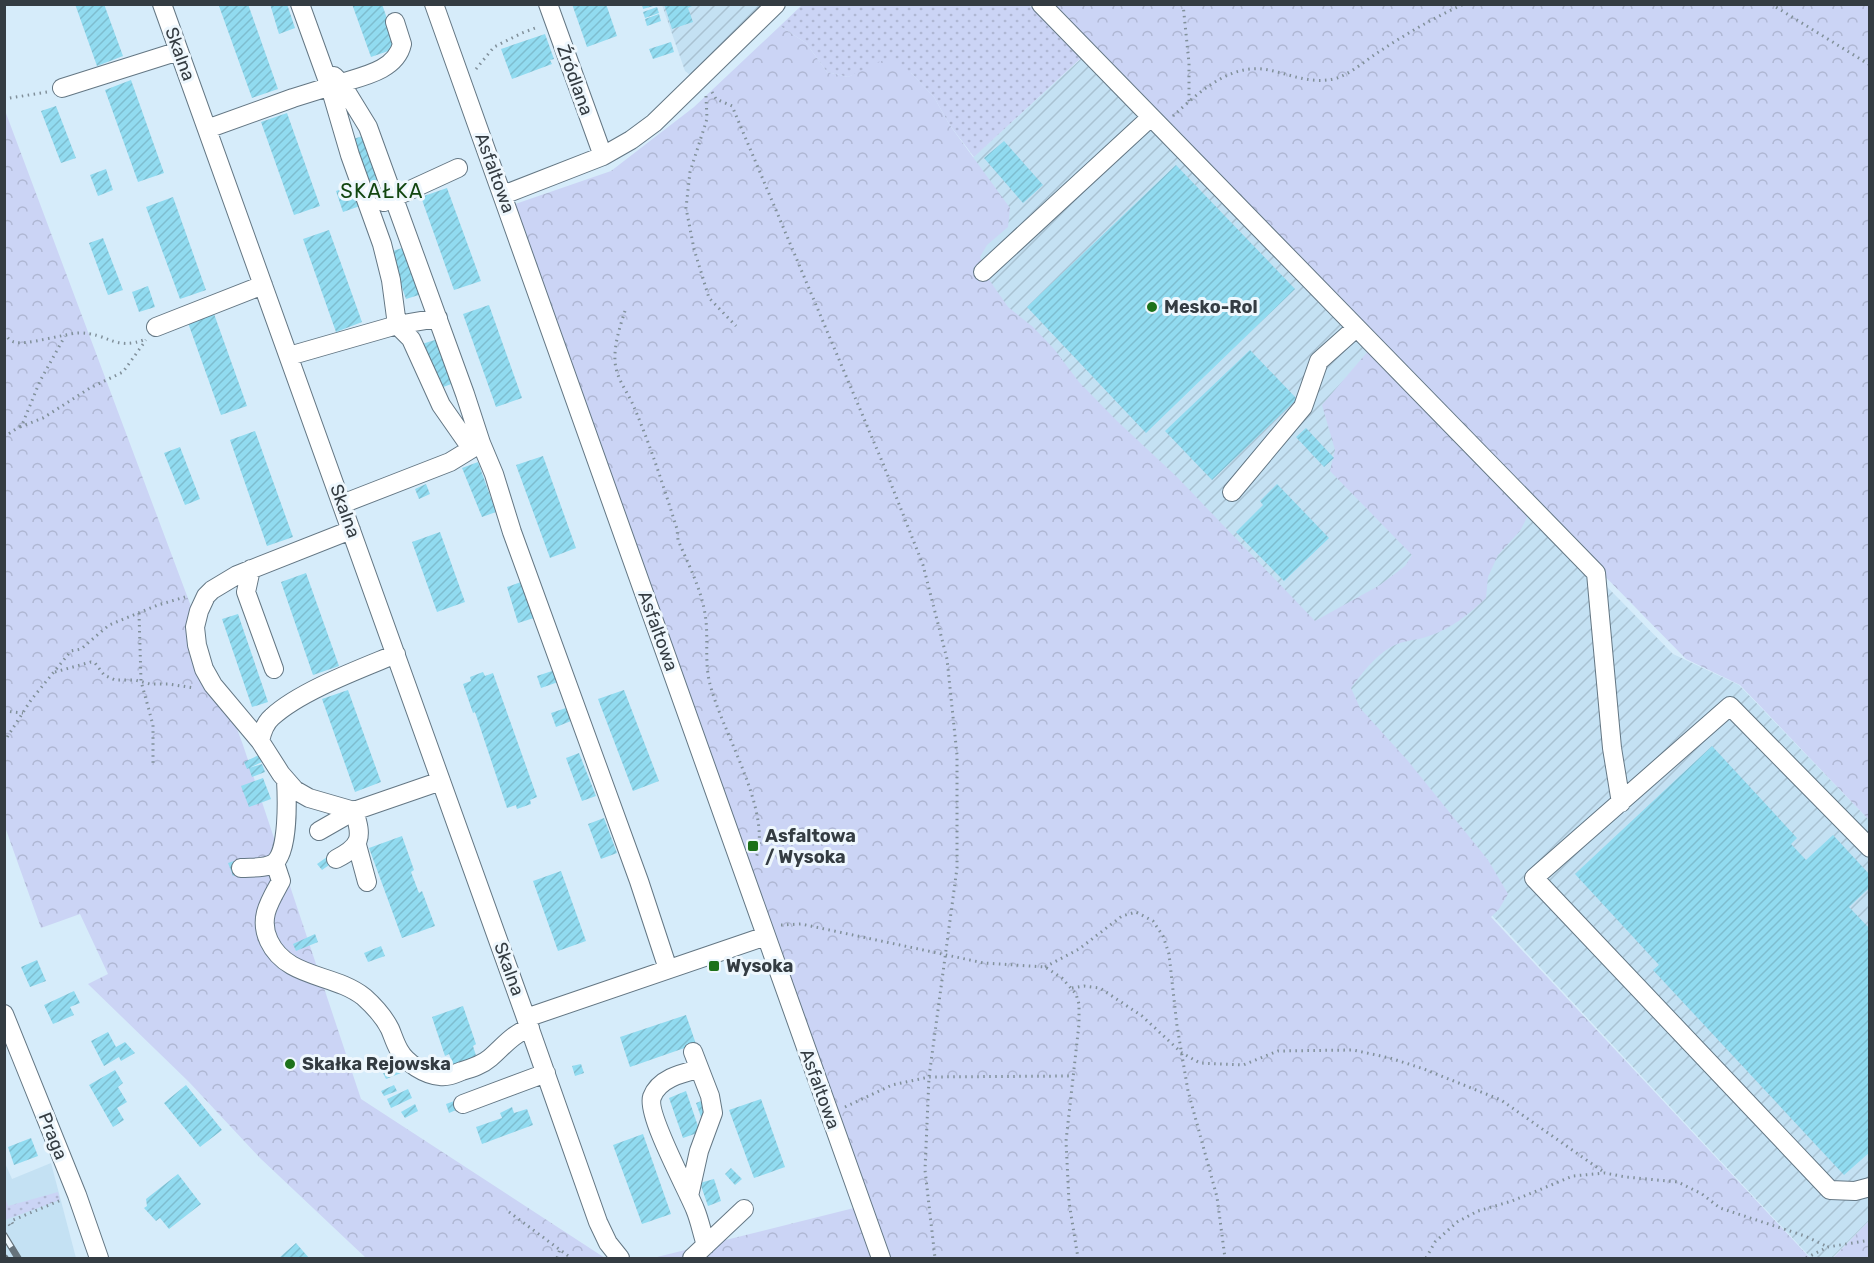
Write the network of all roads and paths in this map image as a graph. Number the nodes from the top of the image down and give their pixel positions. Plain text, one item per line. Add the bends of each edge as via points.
1 (162, 4) edge
2 (300, 4) edge
3 (434, 4) edge
4 (776, 4) edge
5 (1041, 4) edge
6 (1183, 4) edge
7 (1464, 4) edge
8 (1772, 4) edge
9 (551, 13) edge
10 (395, 22) dead end
11 (180, 51) junction
12 (1869, 65) edge
13 (475, 70) dead end
14 (335, 85) junction
15 (62, 88) joint
16 (4, 99) edge
17 (1189, 101) junction
18 (1156, 122) junction
19 (207, 129) junction
20 (603, 156) junction
21 (458, 168) dead end
22 (503, 195) junction
23 (394, 198) junction
24 (369, 207) junction
25 (983, 272) dead end
26 (263, 285) junction
27 (625, 311) dead end
28 (438, 318) junction
29 (397, 325) junction
30 (736, 326) dead end
31 (1356, 328) junction
32 (4, 333) edge
33 (152, 333) junction
34 (66, 335) junction
35 (289, 356) junction
36 (20, 427) junction
37 (4, 437) edge
38 (476, 446) junction
39 (1232, 492) dead end
40 (342, 504) junction
41 (351, 530) junction
42 (252, 569) junction
43 (212, 590) junction
44 (139, 613) junction
45 (396, 654) junction
46 (274, 669) dead end
47 (53, 673) junction
48 (141, 681) junction
49 (198, 688) dead end
50 (4, 711) edge
51 (23, 712) junction
52 (260, 741) junction
53 (4, 742) edge
54 (153, 765) dead end
55 (286, 780) junction
56 (441, 781) junction
57 (309, 798) junction
58 (1621, 803) junction
59 (354, 812) junction
60 (287, 814) junction
61 (319, 831) dead end
62 (357, 845) junction
63 (1869, 848) edge
64 (752, 849) dead end
65 (336, 859) dead end
66 (275, 862) junction
67 (241, 868) dead end
68 (368, 882) dead end
69 (774, 935) junction
70 (946, 954) junction
71 (1045, 967) junction
72 (668, 969) junction
73 (1072, 988) junction
74 (4, 1014) edge
75 (528, 1023) junction
76 (1182, 1053) junction
77 (546, 1073) junction
78 (1073, 1076) junction
79 (929, 1077) junction
80 (841, 1099) dead end
81 (464, 1104) dead end
82 (701, 1147) junction
83 (672, 1158) junction
84 (1605, 1173) junction
85 (1869, 1187) edge
86 (77, 1195) junction
87 (689, 1196) junction
88 (744, 1209) dead end
89 (509, 1212) dead end
90 (4, 1225) edge
91 (1869, 1240) edge
92 (706, 1245) junction
93 (1828, 1247) junction
94 (560, 1249) junction
95 (99, 1258) edge
96 (557, 1258) edge
97 (571, 1258) edge
98 (620, 1258) edge
99 (692, 1258) edge
100 (881, 1258) edge
101 (935, 1258) edge
102 (1078, 1258) edge
103 (1224, 1258) edge
104 (1426, 1258) edge
105 (1806, 1258) edge

1 - 11 street, Skalna
2 - 14 street via 319,59
3 - 22 street, Asfaltowa
4 - 20 street via 654,123
5 - 18 street
6 - 17 path
7 - 17 path via 1340,77 1323,81 1246,69 1222,77
8 - 12 path
9 - 13 path via 494,47
9 - 20 street, Źródlana
10 - 14 street via 402,44 397,58 370,74
11 - 15 street
11 - 19 street, Skalna
14 - 19 street
14 - 23 street via 368,127
14 - 24 street via 350,155
15 - 16 path
17 - 18 path
18 - 25 street
18 - 31 street
19 - 26 street, Skalna
20 - 22 street
21 - 23 street
22 - 69 street, Asfaltowa
23 - 24 street
23 - 28 street
24 - 29 street via 391,280
26 - 33 street
26 - 35 street, Skalna
27 - 64 path via 616,349 618,375 661,478 678,540 702,600 709,679 760,828 756,860
28 - 29 street
28 - 38 street
29 - 35 street
29 - 38 street via 411,339 441,405
30 - 70 path via 709,298 686,208 690,172 707,118 706,88 716,99 732,106 923,565 947,658 957,755 957,868
31 - 39 street via 1319,361 1303,407
31 - 58 street via 1596,573 1612,748
32 - 34 path via 23,344
33 - 34 path via 128,344 93,333
33 - 36 path via 123,372
34 - 36 path
35 - 40 street, Skalna
36 - 37 path
38 - 40 street via 441,466
38 - 72 street via 494,474
40 - 41 street, Skalna
41 - 42 street
41 - 45 street, Skalna
42 - 43 street
42 - 46 street via 246,592
43 - 44 path
43 - 52 street via 199,611 195,627 204,669
44 - 47 path via 109,626 81,649 71,651
44 - 48 path
45 - 52 street via 287,705 271,718
45 - 56 street, Skalna
47 - 48 path via 91,662 108,678
47 - 51 path
48 - 49 path
48 - 54 path via 153,725
50 - 51 path
51 - 53 path
52 - 55 street
55 - 57 street
55 - 60 street
56 - 59 street
56 - 75 street, Skalna
57 - 59 street
57 - 60 street
58 - 63 street via 1730,706
58 - 85 street via 1534,878 1830,1190
59 - 61 street
59 - 62 street via 360,832
60 - 66 street via 286,831
62 - 65 street
62 - 68 street
66 - 67 street
66 - 75 street via 281,881 265,918 268,939 277,954 299,970 337,982 364,998 383,1019 408,1062 438,1076 450,1076 483,1064
69 - 70 path via 779,925 801,924
69 - 72 street
69 - 100 street, Asfaltowa
70 - 71 path via 984,963
70 - 79 path
71 - 73 path
71 - 76 path via 1079,950 1122,916 1136,912 1153,921 1169,954
72 - 75 street
73 - 76 path via 1100,988 1142,1016
73 - 78 path via 1079,1004
74 - 86 street, Praga
75 - 77 street, Skalna
76 - 84 path via 1200,1063 1219,1065 1243,1065 1278,1051 1320,1049 1353,1050 1390,1058 1501,1100
76 - 103 path via 1217,1197
77 - 81 street
77 - 98 street, Skalna via 598,1222
78 - 79 path
78 - 102 path via 1066,1141 1069,1202
79 - 80 path via 892,1085 844,1108
79 - 101 path via 925,1170
82 - 83 street
82 - 83 street via 713,1113 696,1060 672,1076 652,1097 652,1110
82 - 87 street
83 - 87 street
84 - 93 path via 1678,1182 1720,1208
84 - 104 path via 1573,1176 1478,1211 1457,1222 1435,1242
86 - 90 path via 19,1216 10,1226
86 - 95 street, Praga
87 - 92 street
88 - 92 street
89 - 94 path
91 - 93 path
92 - 99 street
93 - 105 path
94 - 96 path
94 - 97 path

